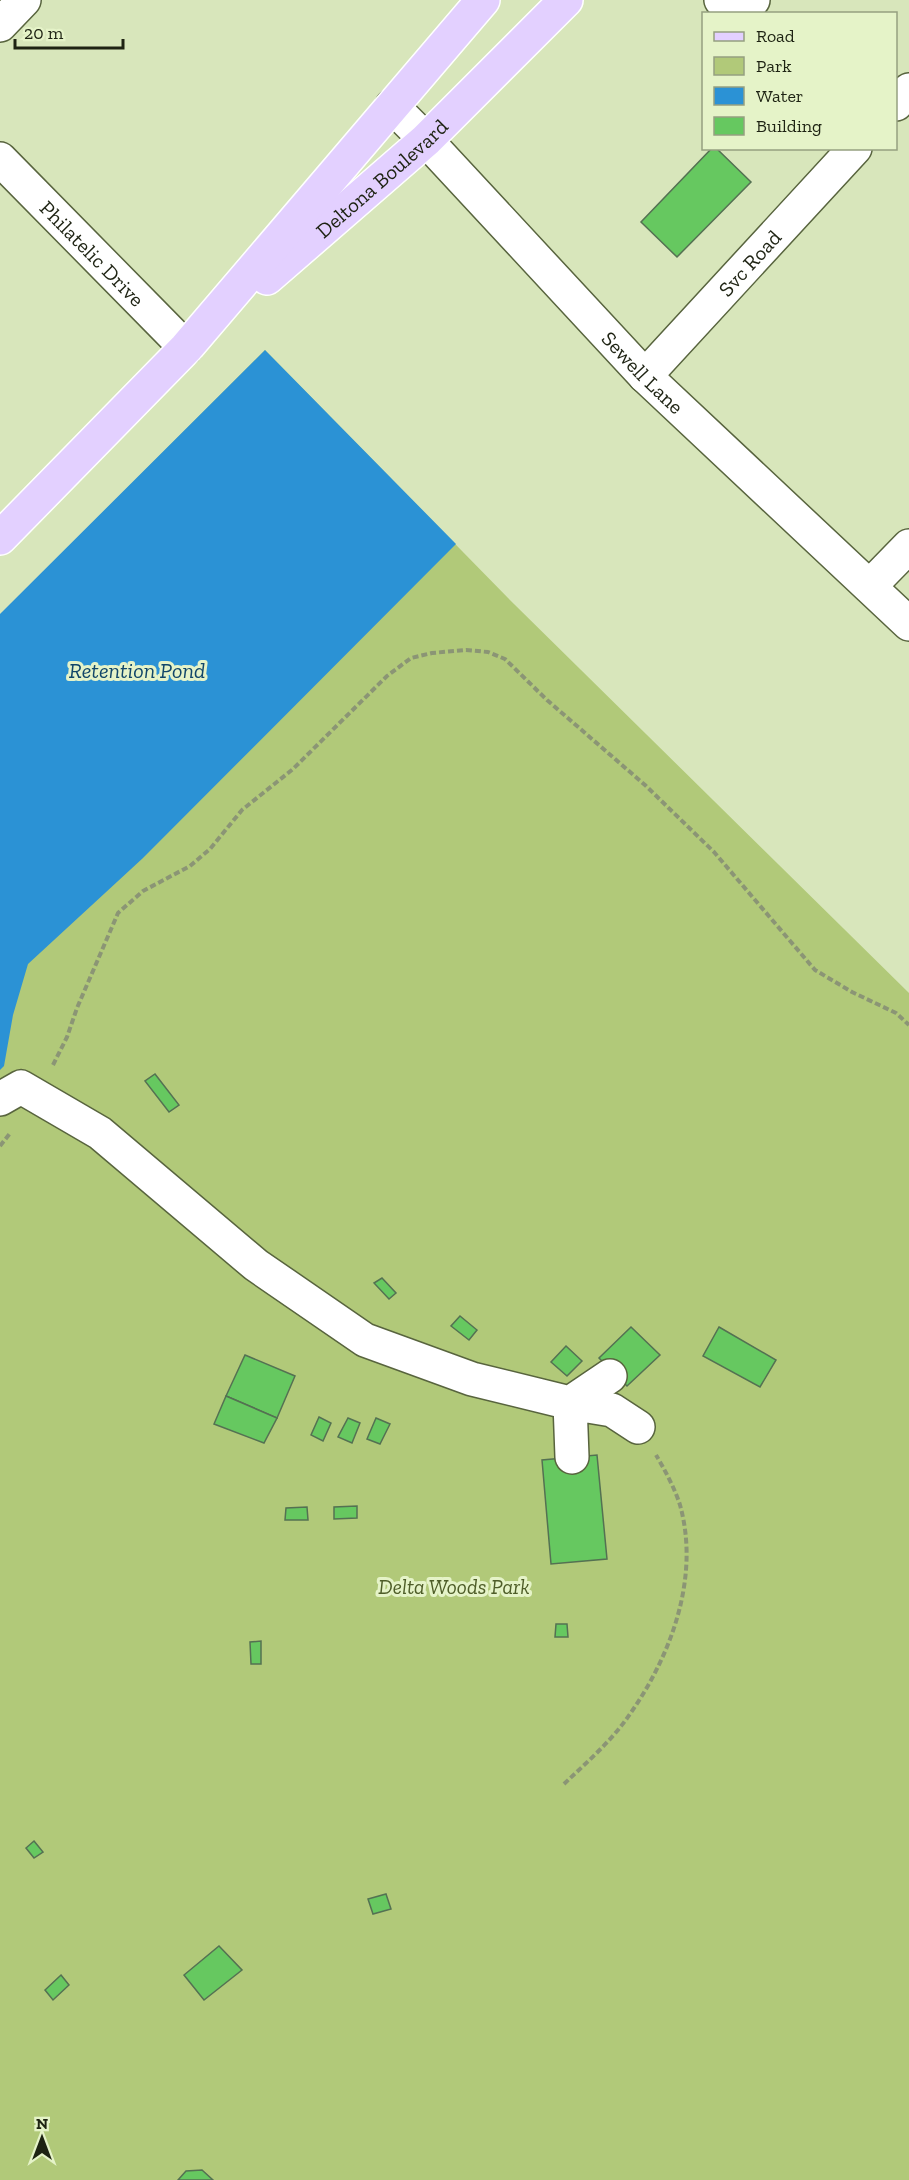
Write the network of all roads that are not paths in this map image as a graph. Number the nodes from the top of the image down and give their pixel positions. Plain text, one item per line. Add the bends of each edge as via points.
1 (24, 0) edge
2 (566, 0) edge
3 (470, 4) edge
4 (0, 25) edge
5 (909, 90) edge
6 (897, 103) edge
7 (392, 106) junction
8 (426, 140) junction
9 (853, 150) edge
10 (0, 159) edge
11 (186, 348) junction
12 (645, 376) junction
13 (0, 538) edge
14 (909, 546) edge
15 (870, 586) junction
16 (909, 624) edge
17 (0, 1099) edge
18 (610, 1376) dead end
19 (570, 1403) junction
20 (638, 1427) road end
21 (572, 1457) dead end

1 - 4 street
2 - 8 main road, Deltona Boulevard
3 - 7 main road, Deltona Boulevard
5 - 6 street
7 - 8 street, Sewell Lane
7 - 11 main road, Deltona Boulevard
8 - 11 main road, Deltona Boulevard
8 - 12 street, Sewell Lane
9 - 12 street, Svc Road
10 - 11 street, Philatelic Drive
11 - 13 main road, Deltona Boulevard
12 - 15 street, Sewell Lane
14 - 15 street
15 - 16 street, Sewell Lane
17 - 19 street via 21,1088 100,1133 256,1265 365,1340 472,1379
18 - 19 street
19 - 20 street via 612,1410
19 - 21 street

